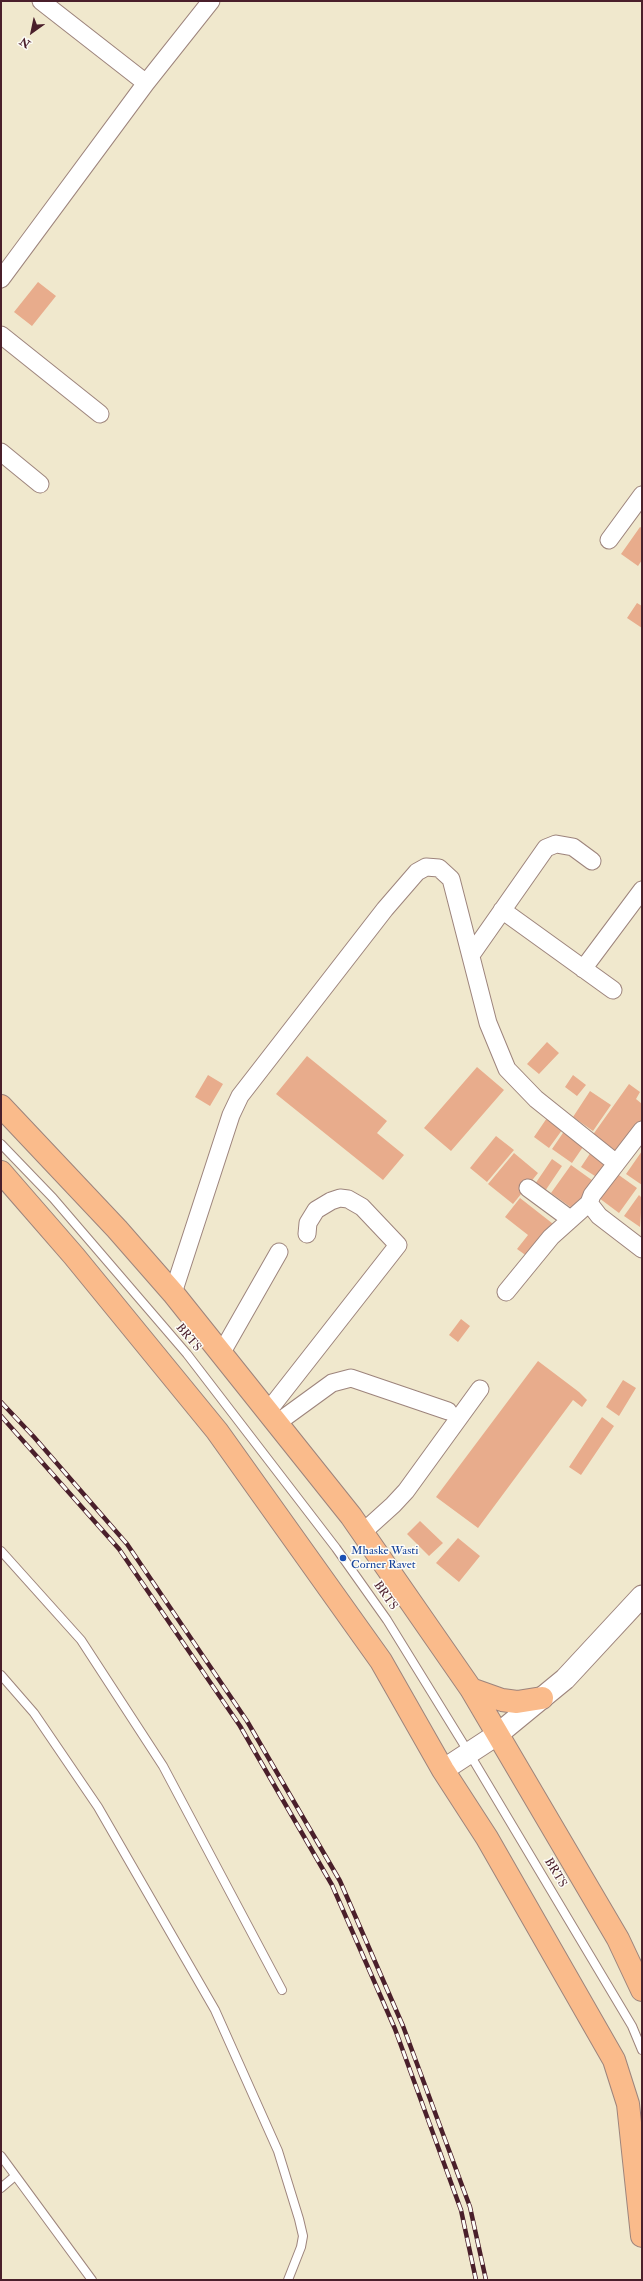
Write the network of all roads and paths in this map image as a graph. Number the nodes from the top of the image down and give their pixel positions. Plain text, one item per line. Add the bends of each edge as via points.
1 (41, 1) edge
2 (211, 1) edge
3 (146, 82) junction
4 (1, 280) edge
5 (1, 335) edge
6 (100, 414) dead end
7 (1, 452) edge
8 (40, 484) dead end
9 (642, 495) edge
10 (609, 540) dead end
11 (592, 861) dead end
12 (642, 890) edge
13 (502, 910) junction
14 (471, 955) junction
15 (583, 969) junction
16 (613, 990) dead end
17 (1, 1106) edge
18 (642, 1130) edge
19 (1, 1144) edge
20 (616, 1163) junction
21 (3, 1174) edge
22 (528, 1188) dead end
23 (589, 1203) junction
24 (570, 1219) junction
25 (307, 1234) dead end
26 (642, 1248) edge
27 (279, 1252) dead end
28 (506, 1292) dead end
29 (173, 1293) junction
30 (222, 1352) junction
31 (480, 1389) dead end
32 (448, 1412) dead end
33 (272, 1417) junction
34 (362, 1533) junction
35 (1, 1551) edge
36 (642, 1596) edge
37 (1, 1675) edge
38 (471, 1689) junction
39 (542, 1698) junction
40 (498, 1734) junction
41 (469, 1754) junction
42 (443, 1770) junction
43 (282, 1990) dead end
44 (642, 1990) edge
45 (642, 2050) edge
46 (1, 2156) edge
47 (15, 2176) junction
48 (1, 2188) edge
49 (642, 2236) edge
50 (92, 2280) edge
51 (288, 2280) edge

1 - 3 street
2 - 3 street
3 - 4 street
5 - 6 street
7 - 8 street
9 - 10 street
11 - 13 street via 573,847 556,844 546,848
12 - 15 street
13 - 14 street
13 - 15 street
14 - 20 street via 488,1024 507,1069 536,1099
14 - 29 street via 451,879 440,868 426,867 417,872 385,909 240,1096
15 - 16 street
17 - 29 main road via 117,1229
18 - 20 street
19 - 41 lane, BRTS via 53,1198 187,1354 254,1440 387,1620
20 - 23 street
21 - 42 main road via 74,1256 217,1431 382,1661
22 - 24 street
23 - 24 street
23 - 26 street via 599,1216
24 - 28 street via 551,1237
25 - 33 street via 308,1223 316,1210 340,1198 348,1199 362,1207 398,1245
27 - 30 street
29 - 30 main road
30 - 33 main road
31 - 34 street via 406,1490
32 - 33 street via 351,1378 332,1383
33 - 34 main road
34 - 38 main road
35 - 43 lane via 81,1640 163,1766
36 - 39 street via 565,1679
37 - 51 lane via 34,1713 94,1801 216,2010 275,2144 294,2198 303,2236
38 - 39 main road via 502,1700 517,1702
38 - 40 main road
39 - 40 street
40 - 41 street
40 - 44 main road via 618,1939
41 - 42 street
41 - 45 lane, BRTS via 632,2026
42 - 49 main road via 491,1845 614,2060 628,2104
46 - 47 lane
47 - 48 lane
47 - 50 lane

